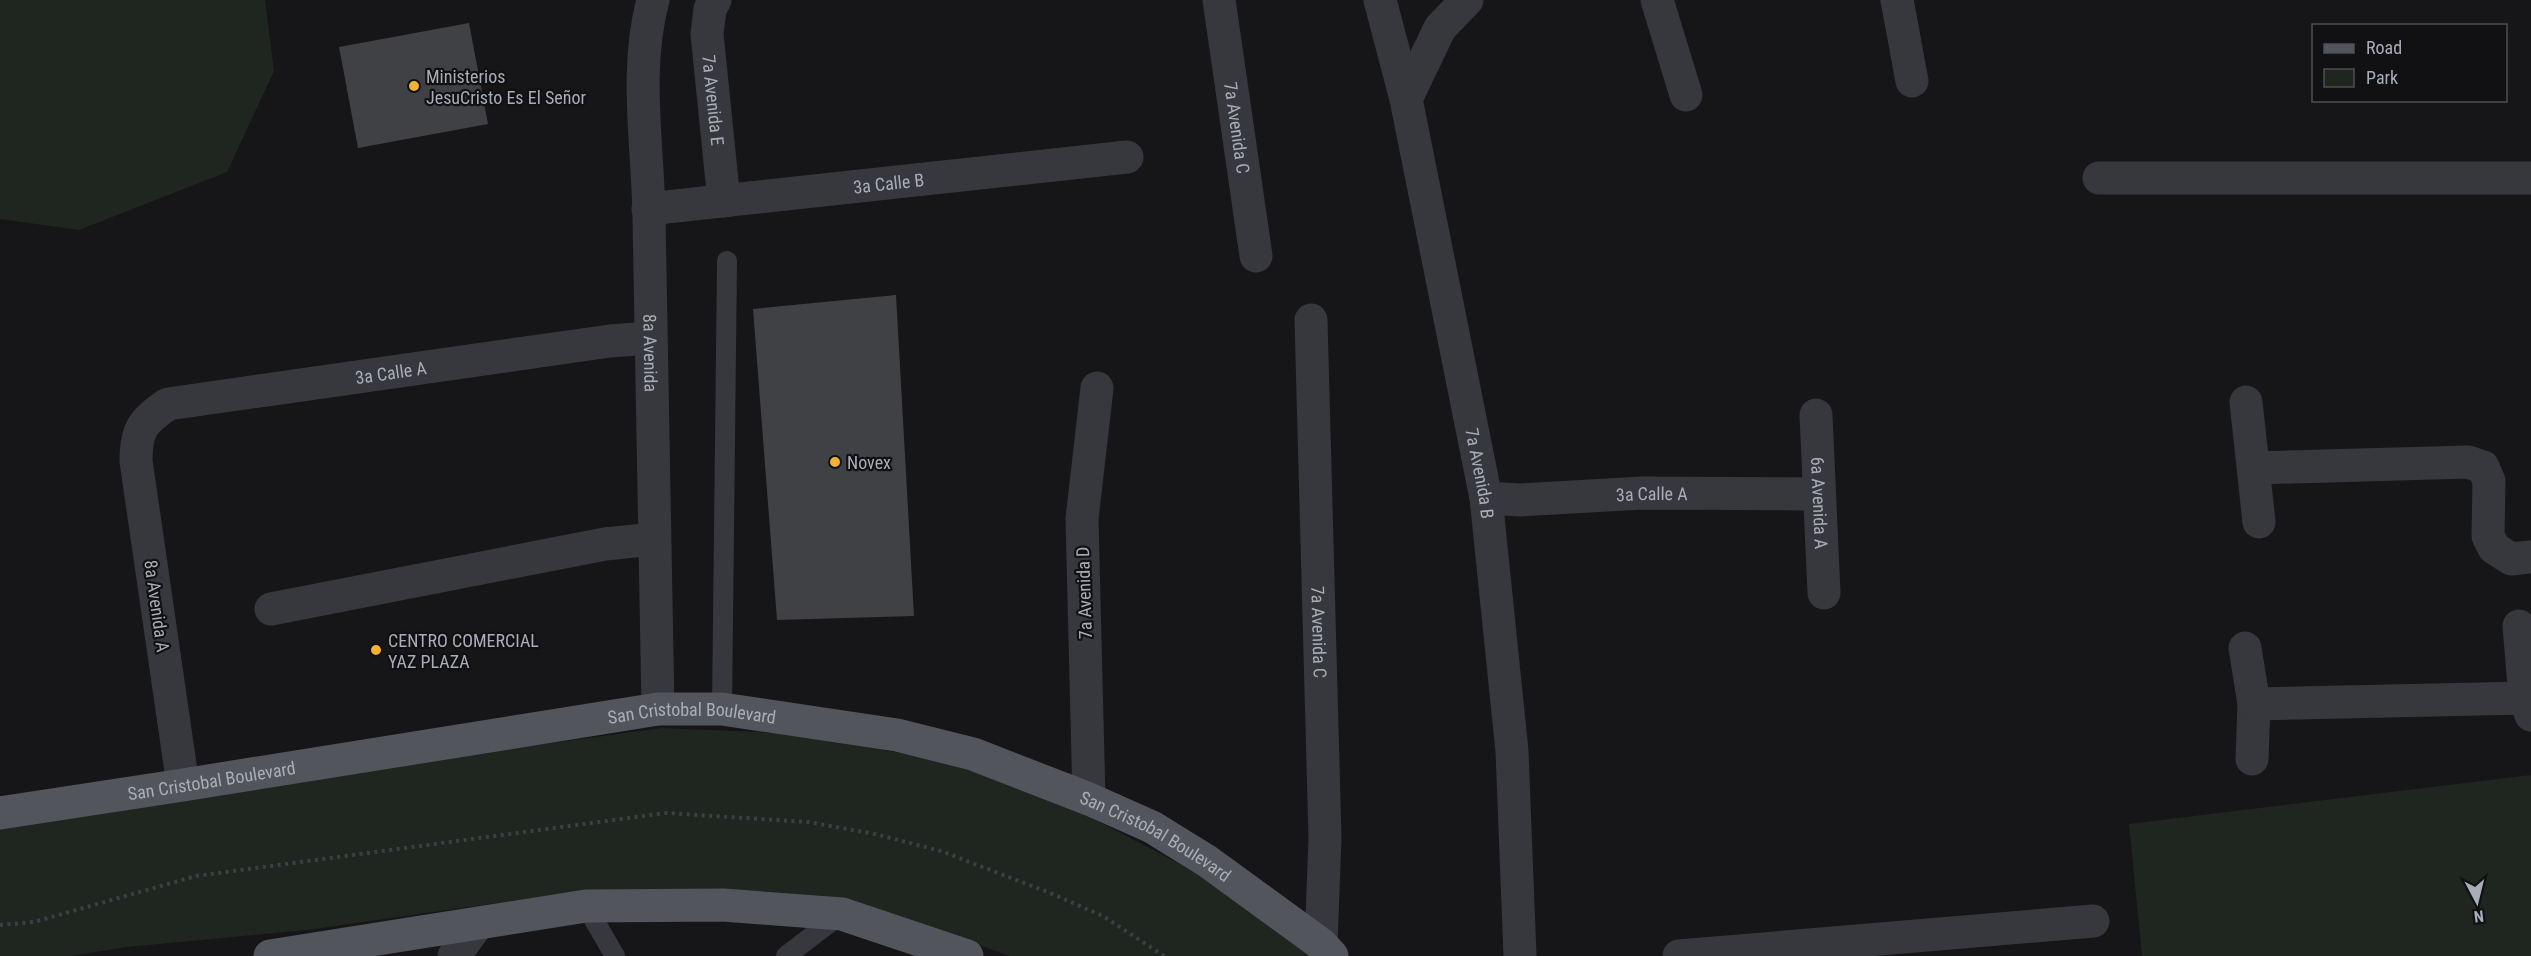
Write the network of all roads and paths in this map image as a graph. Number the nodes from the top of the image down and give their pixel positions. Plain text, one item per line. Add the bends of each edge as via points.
1 (652, 0) edge
2 (715, 0) edge
3 (1219, 0) edge
4 (1380, 0) edge
5 (1467, 0) edge
6 (1657, 0) edge
7 (1898, 0) edge
8 (1912, 81) dead end
9 (1686, 95) dead end
10 (1406, 99) junction
11 (1127, 157) dead end
12 (2099, 178) dead end
13 (2531, 178) edge
14 (724, 201) junction
15 (648, 209) junction
16 (1256, 256) dead end
17 (728, 261) dead end
18 (1311, 320) dead end
19 (650, 338) junction
20 (1097, 388) dead end
21 (2246, 402) dead end
22 (1816, 415) dead end
23 (141, 427) joint
24 (2255, 468) junction
25 (1819, 494) junction
26 (1486, 498) junction
27 (2259, 522) dead end
28 (654, 539) junction
29 (2531, 557) edge
30 (1824, 593) dead end
31 (271, 609) dead end
32 (2519, 626) dead end
33 (2245, 648) dead end
34 (2254, 704) junction
35 (2528, 707) edge
36 (658, 709) junction
37 (722, 709) junction
38 (2252, 759) dead end
39 (183, 785) junction
40 (1089, 798) junction
41 (66, 803) junction
42 (0, 813) edge
43 (0, 833) edge
44 (586, 906) junction
45 (842, 914) junction
46 (2093, 921) dead end
47 (0, 925) edge
48 (477, 925) junction
49 (1327, 950) edge
50 (329, 952) edge
51 (270, 956) edge
52 (454, 956) edge
53 (615, 956) edge
54 (786, 956) edge
55 (967, 956) edge
56 (1164, 956) edge
57 (1520, 956) edge
58 (1679, 956) edge

1 - 15 street, 8a Avenida via 645,28 642,72
2 - 14 street, 7a Avenida E via 707,33
3 - 16 street, 7a Avenida C
4 - 10 street, 7a Avenida B
5 - 10 street via 1440,28
6 - 9 street
7 - 8 street
10 - 26 street, 7a Avenida B
11 - 14 street, 3a Calle B
12 - 13 street
14 - 15 street, 3a Calle B
15 - 19 street, 8a Avenida
17 - 37 lane
18 - 49 street, 7a Avenida C
19 - 23 street, 3a Calle A via 168,404
19 - 28 street, 8a Avenida
20 - 40 street, 7a Avenida D via 1082,519
21 - 24 street
22 - 25 street, 6a Avenida A
23 - 39 street, 8a Avenida A via 136,461
24 - 27 street
24 - 29 street via 2468,462 2483,467 2489,481 2488,536 2494,549 2511,559
25 - 26 street, 3a Calle A via 1642,493 1521,500
25 - 30 street, 6a Avenida A
26 - 57 street, 7a Avenida B via 1512,751
28 - 31 street via 604,544
28 - 36 street, 8a Avenida
32 - 35 street
33 - 34 street
34 - 35 street
34 - 38 street
36 - 37 main road, San Cristobal Boulevard
36 - 39 main road, San Cristobal Boulevard
37 - 40 main road, San Cristobal Boulevard via 897,735 973,754
39 - 41 main road, San Cristobal Boulevard
40 - 49 main road, San Cristobal Boulevard via 1152,826 1207,861
41 - 42 main road, San Cristobal Boulevard
41 - 43 main road
44 - 45 main road via 723,905
44 - 48 main road
44 - 53 lane
45 - 54 lane
45 - 55 main road
46 - 58 street
47 - 56 path via 34,922 196,876 666,813 808,822 941,851 1103,916
48 - 50 main road
48 - 52 street
50 - 51 main road

